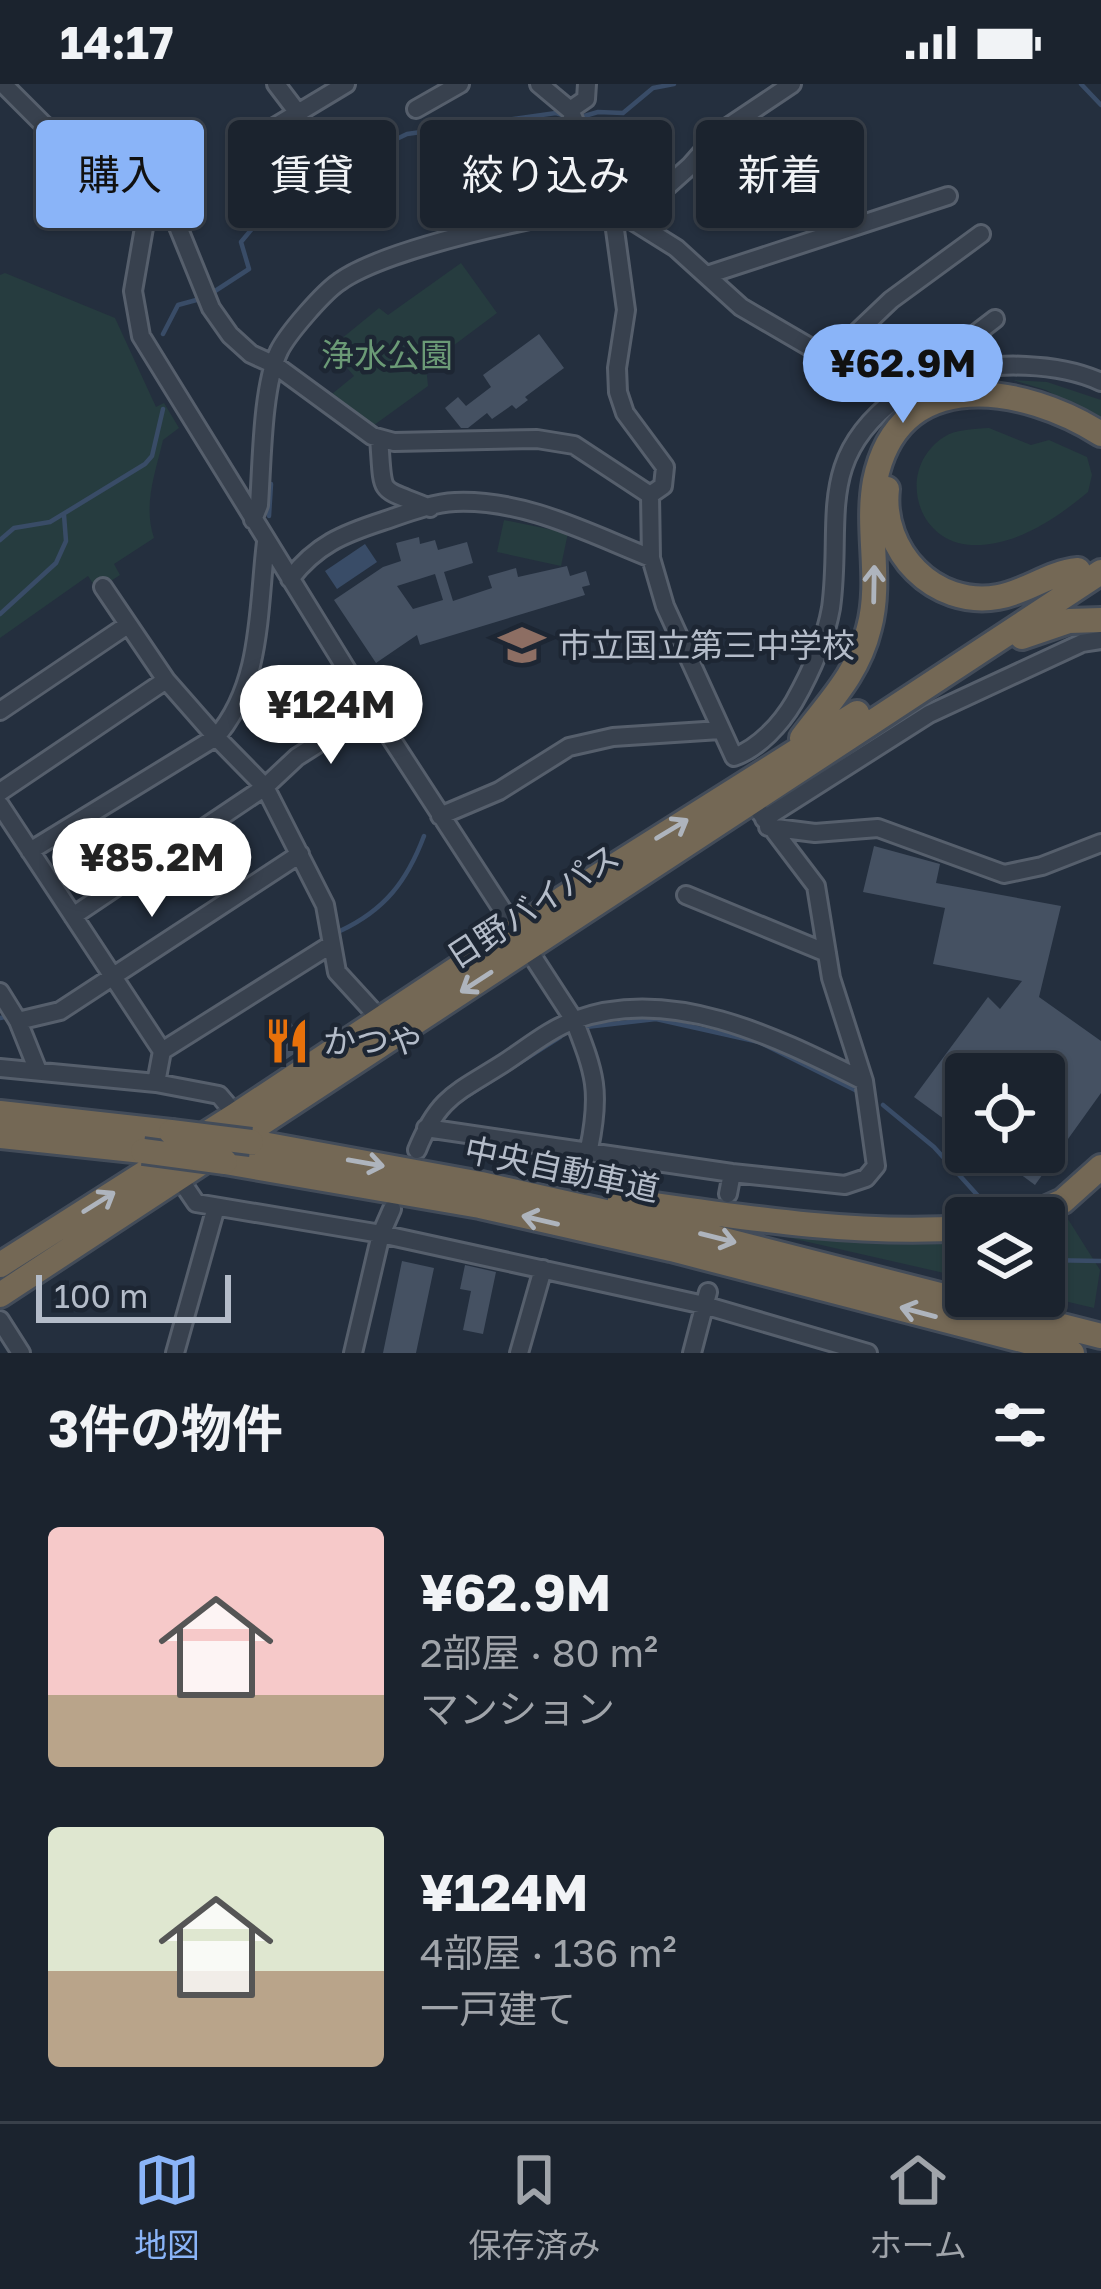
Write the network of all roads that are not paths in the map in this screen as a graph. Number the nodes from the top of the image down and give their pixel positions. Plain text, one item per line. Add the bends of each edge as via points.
1 (3, 84) edge
2 (276, 84) edge
3 (346, 84) edge
4 (460, 84) edge
5 (539, 84) edge
6 (587, 84) edge
7 (792, 84) edge
8 (416, 109) dead end
9 (570, 110) junction
10 (298, 112) junction
11 (39, 120) edge
12 (285, 120) edge
13 (574, 120) edge
14 (672, 182) edge
15 (948, 196) dead end
16 (144, 228) edge
17 (179, 228) edge
18 (496, 228) edge
19 (615, 228) edge
20 (647, 228) edge
21 (981, 234) dead end
22 (706, 275) junction
23 (995, 319) dead end
24 (829, 359) junction
25 (275, 365) junction
26 (1098, 381) edge
27 (904, 394) junction
28 (1101, 434) edge
29 (379, 438) junction
30 (1101, 449) edge
31 (650, 495) junction
32 (430, 508) junction
33 (253, 520) junction
34 (266, 542) junction
35 (1101, 555) edge
36 (651, 558) junction
37 (1089, 572) edge
38 (290, 579) junction
39 (103, 587) dead end
40 (1101, 620) edge
41 (126, 626) junction
42 (1101, 640) edge
43 (989, 645) junction
44 (166, 680) junction
45 (371, 710) junction
46 (0, 711) edge
47 (720, 730) junction
48 (216, 737) junction
49 (786, 758) junction
50 (265, 788) junction
51 (0, 792) edge
52 (0, 805) edge
53 (440, 816) junction
54 (762, 816) junction
55 (1101, 844) edge
56 (30, 851) junction
57 (300, 854) junction
58 (686, 895) dead end
59 (73, 916) junction
60 (520, 940) junction
61 (332, 944) junction
62 (827, 953) junction
63 (113, 977) junction
64 (0, 992) edge
65 (380, 1019) junction
66 (574, 1020) junction
67 (18, 1021) junction
68 (163, 1052) junction
69 (0, 1067) edge
70 (38, 1071) junction
71 (864, 1081) junction
72 (156, 1083) junction
73 (0, 1113) edge
74 (236, 1115) junction
75 (426, 1128) junction
76 (0, 1136) edge
77 (590, 1149) junction
78 (416, 1150) dead end
79 (1101, 1167) edge
80 (732, 1174) junction
81 (179, 1178) junction
82 (481, 1184) junction
83 (728, 1194) dead end
84 (1065, 1200) edge
85 (216, 1207) junction
86 (392, 1209) dead end
87 (945, 1228) edge
88 (382, 1234) junction
89 (0, 1265) edge
90 (543, 1269) junction
91 (0, 1295) edge
92 (706, 1299) junction
93 (0, 1320) edge
94 (1083, 1340) edge
95 (21, 1353) edge
96 (175, 1353) edge
97 (353, 1353) edge
98 (519, 1353) edge
99 (692, 1353) edge
100 (868, 1353) edge

1 - 11 street
2 - 10 street
3 - 10 street
4 - 8 street
5 - 9 street
6 - 9 street via 586,98
7 - 14 street via 719,133
9 - 13 street
10 - 12 street
15 - 22 street
16 - 33 street via 133,291 141,336
17 - 25 street via 230,335
18 - 25 street via 338,282
19 - 31 street via 626,310 618,392 665,467 663,486
20 - 22 street
21 - 24 street via 891,300
22 - 24 street via 741,308
23 - 27 street
24 - 27 street
25 - 29 street
25 - 33 street
26 - 27 street via 1048,369 984,369 945,374
27 - 47 street via 863,430 843,467 832,517 831,607 807,678 779,725 742,755 730,753
49 -> 28 highway via 833,702 862,650 873,610 875,483 907,423 951,397 985,392 1038,402
29 - 31 street via 574,446
29 - 32 street via 386,490
30 - 37 highway via 1036,414 973,406 916,431 888,483 888,521 901,552 948,592 995,598 1056,572
31 - 36 street
32 - 36 street via 453,502 534,510
32 - 38 street via 334,537
33 - 34 street
34 - 38 street
34 - 48 street via 249,678
35 - 37 highway, 日野バイパス
36 - 47 street
37 - 43 highway, 日野バイパス
37 - 49 highway, 日野バイパス
38 - 45 street
39 - 41 street
40 - 43 highway via 1058,623
41 - 44 street
41 - 46 street
42 - 54 street via 929,714
43 - 54 highway, 日野バイパス
44 - 48 street
44 - 51 street
45 - 50 street
45 - 53 street
47 - 53 street via 569,747
48 - 50 street
48 - 56 street
60 -> 49 highway, 日野バイパス
50 - 57 street
50 - 59 street
52 - 56 street
53 - 60 street
54 - 55 street via 815,833 878,828 1004,874
54 - 60 highway, 日野バイパス
54 - 62 street via 816,886
56 - 59 street
57 - 61 street via 326,905
57 - 63 street
58 - 62 street
59 - 63 street
60 - 65 highway, 日野バイパス
60 - 66 street
60 -> 81 highway, 日野バイパス
61 - 65 street via 341,980
61 - 68 street
62 - 71 street
63 - 67 street via 60,1011
63 - 68 street
64 - 67 street
65 - 74 highway, 日野バイパス
66 - 71 street via 662,1010 733,1024
66 - 75 street via 438,1105
66 - 77 street via 594,1072
67 - 70 street
68 - 72 street
69 - 70 street
70 - 72 street
71 - 80 street via 876,1166 866,1178 844,1185
72 - 74 street via 219,1095
73 -> 82 highway, 中央自動車道, bridge via 251,1142
89 -> 74 highway, 日野バイパス
75 - 77 street
75 - 78 street
94 -> 76 highway, 中央自動車道, bridge via 480,1206 225,1162
77 - 80 street
79 - 84 highway
80 - 83 street
81 - 85 street via 193,1200
81 - 91 highway, 日野バイパス
82 - 87 highway via 719,1214
82 -> 94 highway, 中央自動車道 via 746,1244
85 - 88 street
85 - 96 street
86 - 88 street
88 - 90 street
88 - 97 street
90 - 92 street
90 - 98 street
92 - 99 street
92 - 100 street
93 - 95 street

